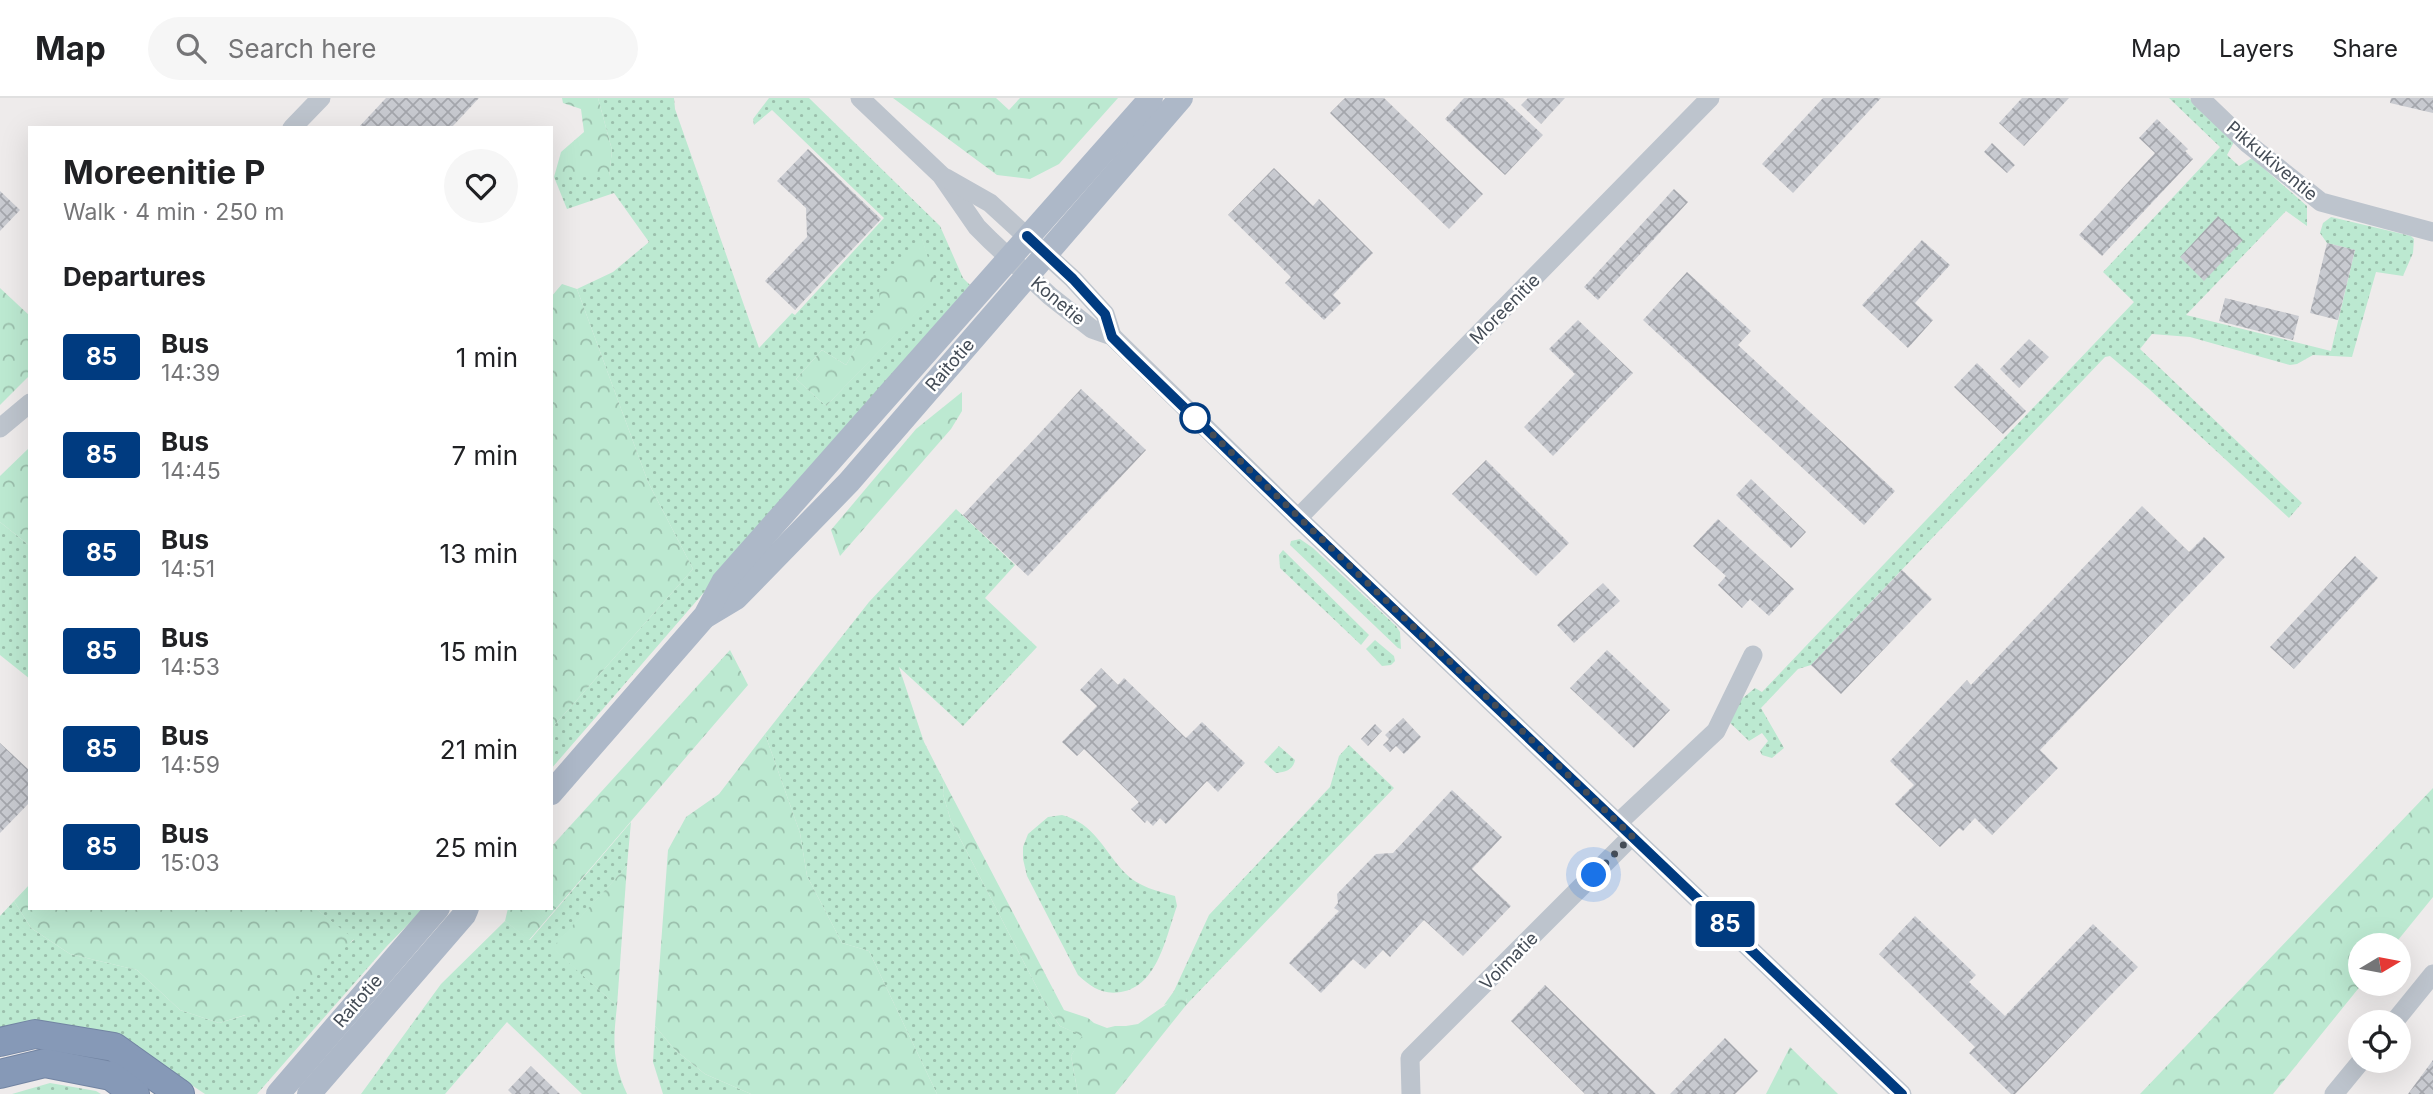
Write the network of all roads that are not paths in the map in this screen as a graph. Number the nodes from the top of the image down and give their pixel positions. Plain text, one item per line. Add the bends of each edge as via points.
1 (321, 98) edge
2 (860, 98) edge
3 (1151, 98) edge
4 (1181, 98) edge
5 (1710, 98) edge
6 (2212, 102) edge
7 (294, 126) edge
8 (941, 175) junction
9 (2433, 232) edge
10 (1027, 236) junction
11 (1046, 254) junction
12 (1009, 257) junction
13 (1027, 275) junction
14 (1112, 337) junction
15 (28, 405) edge
16 (0, 428) edge
17 (1298, 518) junction
18 (705, 616) junction
19 (1753, 655) dead end
20 (553, 791) edge
21 (1618, 823) junction
22 (1632, 836) junction
23 (436, 910) edge
24 (466, 910) edge
25 (2433, 974) edge
26 (2404, 1010) edge
27 (0, 1042) edge
28 (2351, 1073) edge
29 (0, 1074) edge
30 (135, 1094) edge
31 (180, 1094) edge
32 (278, 1094) edge
33 (309, 1094) edge
34 (1411, 1094) edge
35 (1902, 1094) edge
36 (2334, 1094) edge

1 - 7 street
2 - 8 street
3 - 10 main road, Raitotie
4 - 11 main road, Raitotie
5 - 17 street, Moreenitie
6 - 9 street, Pikkukiventie via 2247,143 2321,202
8 - 10 street, Konetie via 990,203
8 - 12 street, Konetie via 977,228
10 - 11 street, Konetie
10 - 12 main road, Raitotie
11 - 13 main road, Raitotie
11 - 14 street, Konetie via 1105,314
12 - 13 street, Konetie
12 - 18 main road, Raitotie via 723,582
13 - 14 street, Konetie via 1091,330
13 - 18 main road, Raitotie via 849,482 736,598
14 - 17 street, Konetie
15 - 16 street
17 - 21 street, Konetie
18 - 20 main road, Raitotie
19 - 21 street via 1716,731
21 - 22 street, Konetie
22 - 34 street, Voimatie via 1410,1058
22 - 35 street, Konetie
23 - 32 main road, Raitotie
24 - 33 main road, Raitotie
25 - 26 street
27 - 31 highway via 35,1034 114,1047
28 - 36 street
29 - 30 highway via 45,1063 111,1076

